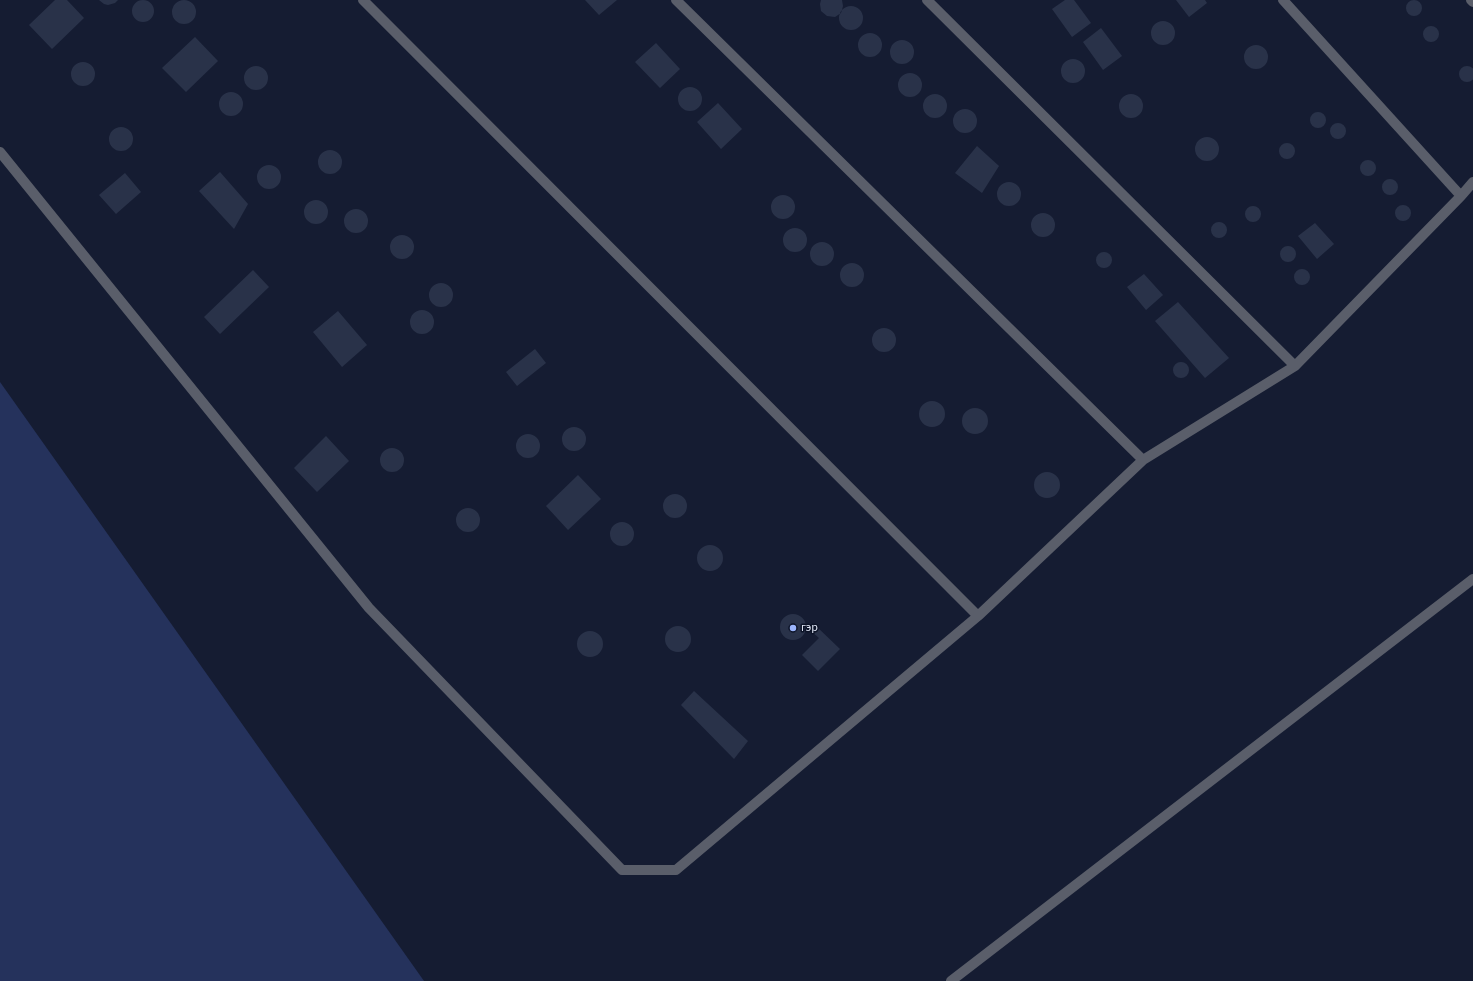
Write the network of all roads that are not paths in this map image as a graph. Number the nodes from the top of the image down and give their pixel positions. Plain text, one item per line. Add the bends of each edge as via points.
1 (363, 0) edge
2 (676, 0) edge
3 (927, 0) edge
4 (1283, 0) edge
5 (0, 152) edge
6 (1473, 182) edge
7 (1461, 196) junction
8 (1295, 366) junction
9 (1143, 460) junction
10 (1473, 579) edge
11 (978, 616) junction
12 (951, 981) edge

1 - 11 street
2 - 9 street
3 - 8 street
4 - 7 street
5 - 11 street via 369,608 622,870 676,870
6 - 7 street
7 - 8 street
8 - 9 street
9 - 11 street
10 - 12 street

